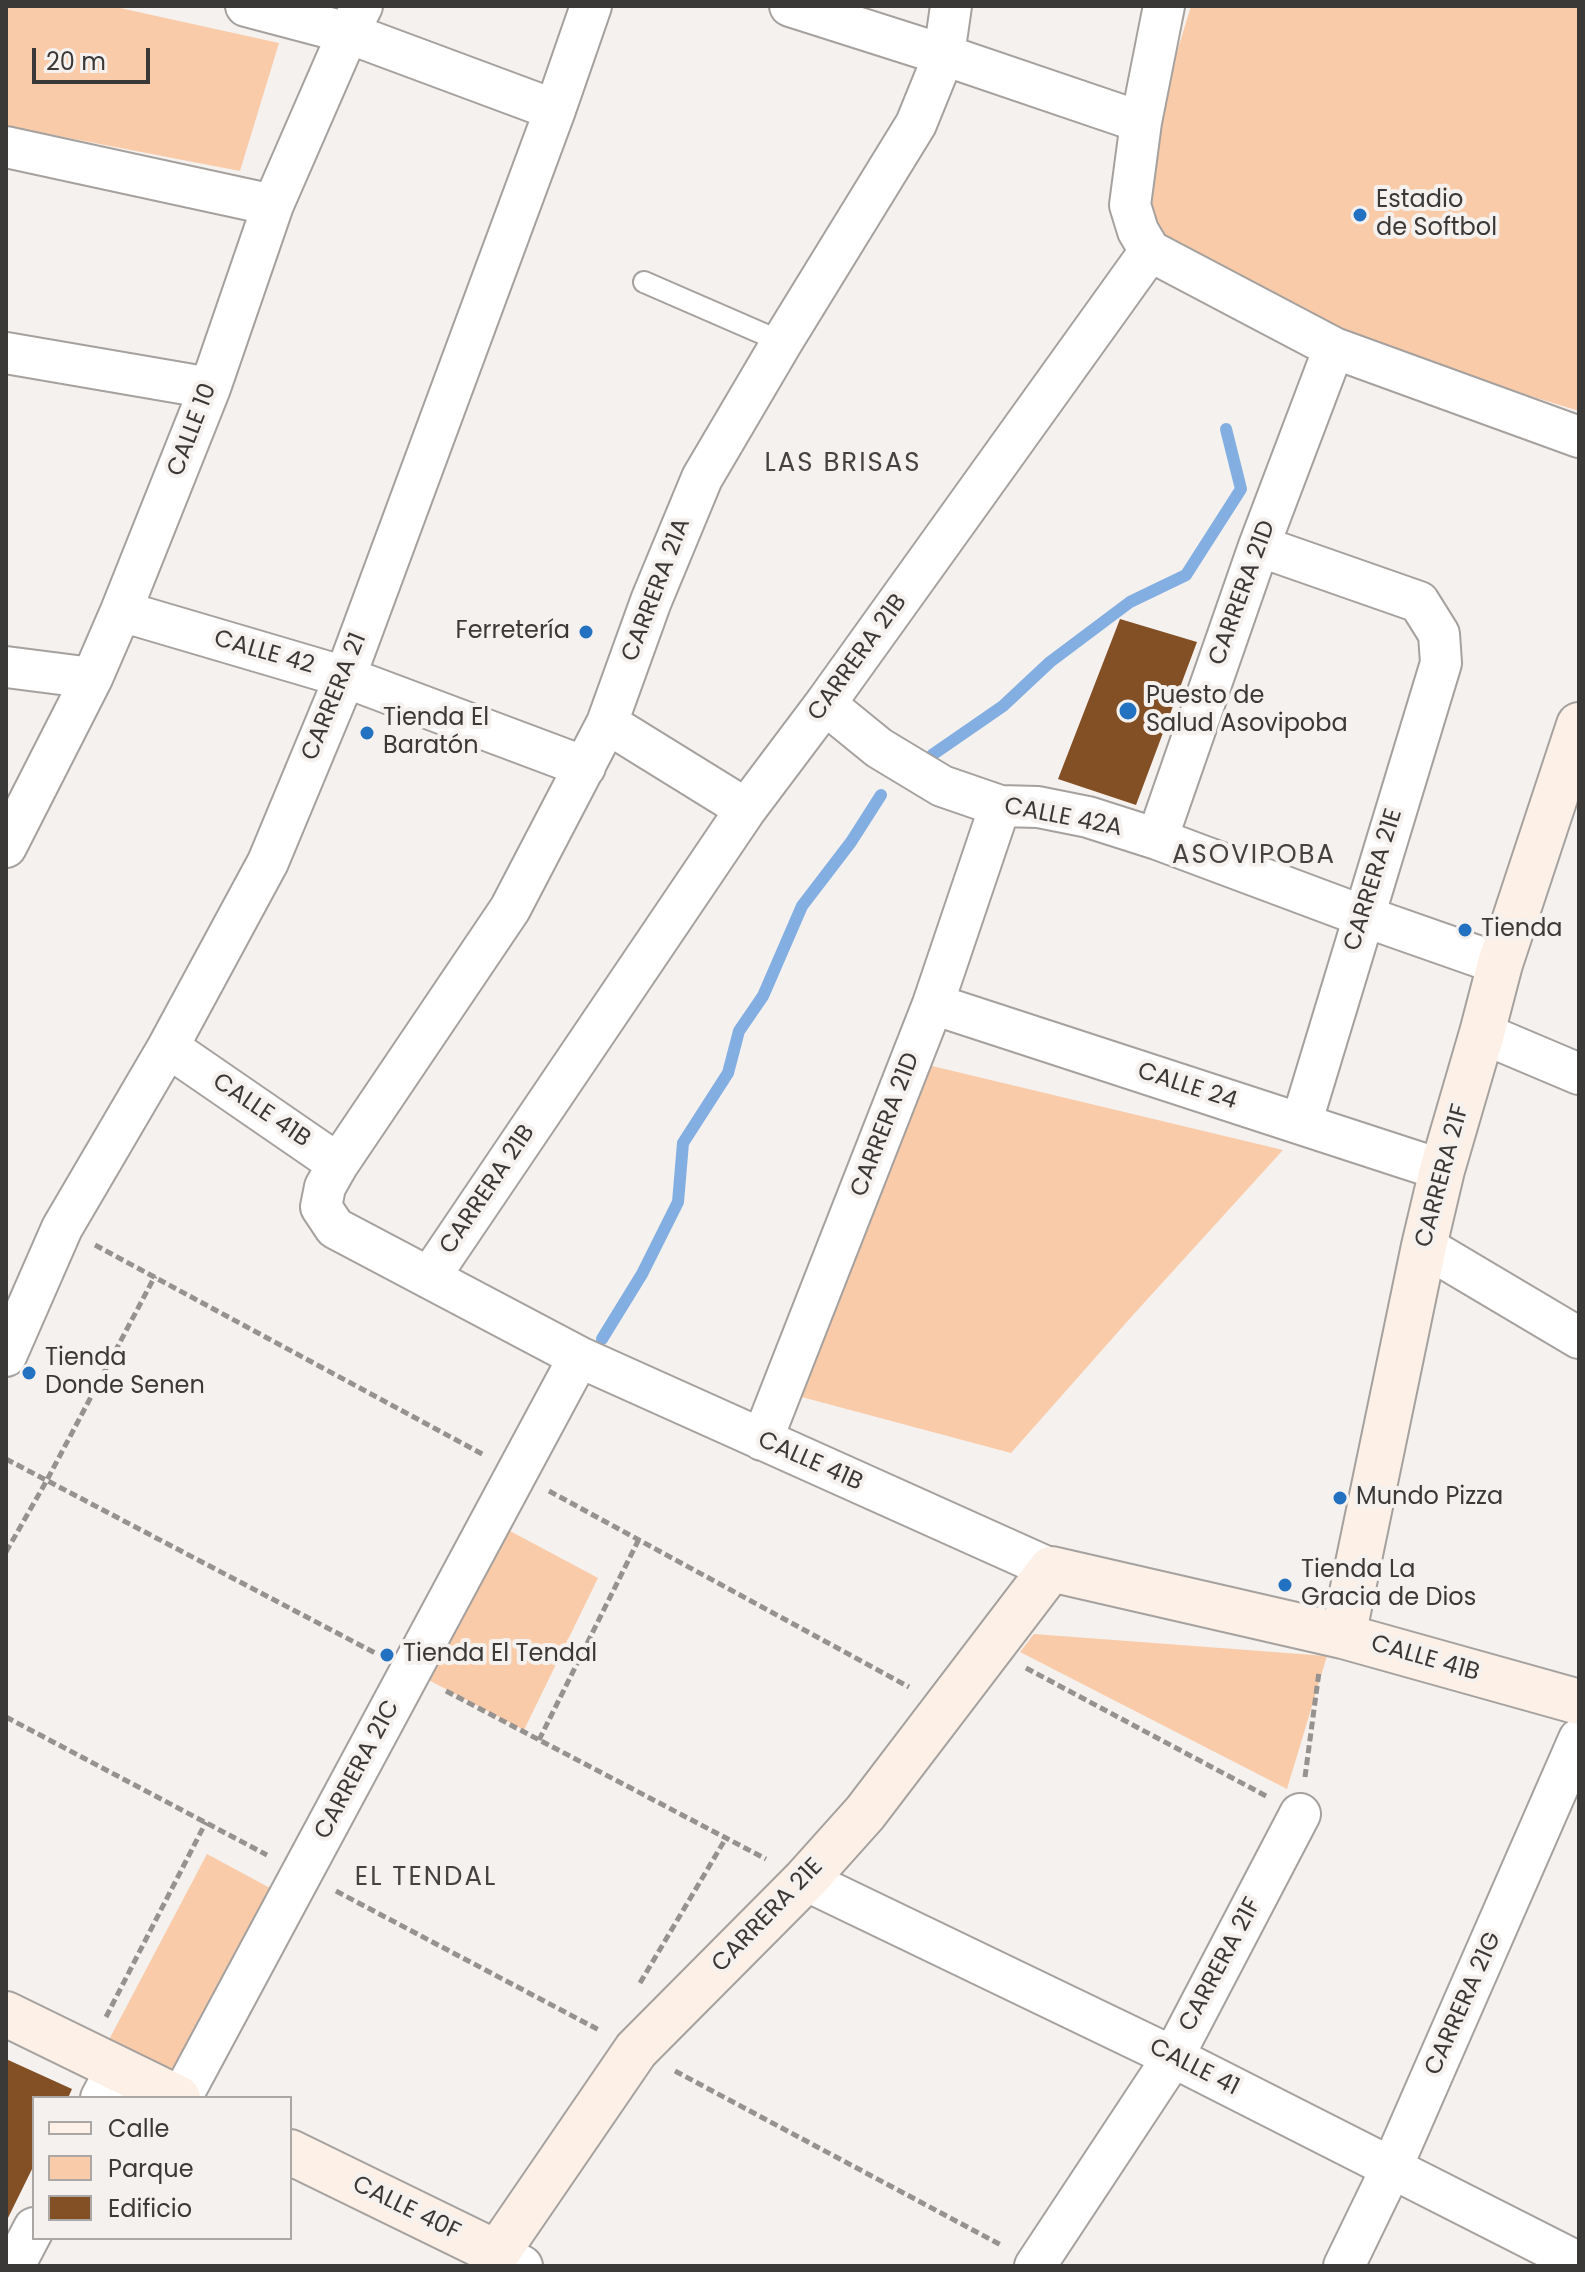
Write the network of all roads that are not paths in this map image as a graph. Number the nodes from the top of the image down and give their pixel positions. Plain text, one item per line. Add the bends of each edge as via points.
1 (246, 6) edge
2 (591, 6) edge
3 (790, 6) edge
4 (951, 6) edge
5 (1164, 6) edge
6 (355, 20) edge
7 (944, 55) junction
8 (555, 110) junction
9 (1141, 122) junction
10 (6, 147) edge
11 (273, 205) junction
12 (1150, 251) junction
13 (644, 282) dead end
14 (782, 342) junction
15 (1334, 348) junction
16 (6, 353) edge
17 (210, 388) junction
18 (1579, 437) edge
19 (1259, 546) junction
20 (121, 611) junction
21 (6, 667) edge
22 (345, 677) junction
23 (92, 678) junction
24 (825, 704) junction
25 (607, 723) junction
26 (1579, 725) edge
27 (585, 767) junction
28 (1000, 806) junction
29 (746, 809) junction
30 (1157, 839) junction
31 (6, 847) edge
32 (1363, 916) junction
33 (1500, 964) junction
34 (933, 1004) junction
35 (1482, 1033) junction
36 (168, 1047) junction
37 (1579, 1074) edge
38 (1301, 1124) junction
39 (338, 1164) junction
40 (1442, 1170) junction
41 (1424, 1246) junction
42 (429, 1278) junction
43 (1579, 1338) edge
44 (6, 1356) edge
45 (579, 1357) junction
46 (762, 1440) junction
47 (1051, 1569) junction
48 (1334, 1634) junction
49 (1579, 1702) edge
50 (1579, 1739) edge
51 (1300, 1814) road end
52 (805, 1880) junction
53 (6, 2014) edge
54 (1173, 2057) junction
55 (102, 2073) edge
56 (174, 2096) edge
57 (181, 2096) edge
58 (292, 2153) edge
59 (1391, 2169) junction
60 (32, 2232) edge
61 (504, 2262) edge
62 (1579, 2263) edge
63 (1035, 2265) edge
64 (14, 2266) edge
65 (1344, 2266) edge

1 - 6 street
2 - 8 street, CARRERA 21
3 - 7 street
4 - 7 street, CARRERA 21A
5 - 9 street
6 - 8 street
6 - 11 street, CALLE 10
7 - 9 street
7 - 14 street, CARRERA 21A via 916,124
8 - 22 street, CARRERA 21
9 - 12 street via 1130,205
10 - 11 street
11 - 17 street, CALLE 10
12 - 15 street
12 - 24 street, CARRERA 21B
13 - 14 lane
14 - 25 street, CARRERA 21A via 702,478
15 - 18 street
15 - 19 street, CARRERA 21D
16 - 17 street
17 - 20 street, CALLE 10
19 - 30 street, CARRERA 21D
19 - 32 street, CARRERA 21E via 1419,602 1439,634 1441,663
20 - 22 street, CALLE 42
20 - 23 street, CALLE 10
21 - 23 street
22 - 27 street, CALLE 42
22 - 36 street, CARRERA 21 via 268,862
23 - 31 street, CALLE 10
24 - 28 street, CALLE 42A via 879,748 942,786
24 - 29 street, CARRERA 21B
25 - 27 street, CARRERA 21A
25 - 29 street
26 - 33 street, CARRERA 21F
27 - 39 street, CARRERA 21A via 510,909
28 - 30 street, CALLE 42A via 1088,817
28 - 34 street, CARRERA 21D
29 - 42 street, CARRERA 21B
30 - 32 street, CALLE 42A
32 - 33 street, CALLE 42A
32 - 38 street, CARRERA 21E
33 - 35 street, CARRERA 21F
34 - 38 street, CALLE 24
34 - 46 street, CARRERA 21D
35 - 37 street
35 - 40 street, CARRERA 21F
36 - 39 street, CALLE 41B
36 - 44 street, CARRERA 21 via 62,1228
38 - 40 street, CALLE 24
39 - 42 street, CALLE 41B via 321,1207 335,1228
40 - 41 street, CARRERA 21F
41 - 43 street
41 - 48 street, CARRERA 21F
42 - 45 street, CALLE 41B
45 - 46 street, CALLE 41B
45 - 57 street, CARRERA 21C
46 - 47 street, CALLE 41B
47 - 48 street, CALLE 41B
47 - 52 street, CARRERA 21E via 865,1813
48 - 49 street, CALLE 41B
50 - 59 street, CARRERA 21G
51 - 54 street, CARRERA 21F
52 - 54 street, CALLE 41
52 - 61 street, CARRERA 21E via 636,2050
53 - 55 street
54 - 59 street, CALLE 41
54 - 63 street, CARRERA 21F
55 - 56 street
58 - 61 street, CALLE 40F
59 - 62 street, CALLE 41
59 - 65 street, CARRERA 21G
60 - 64 street

